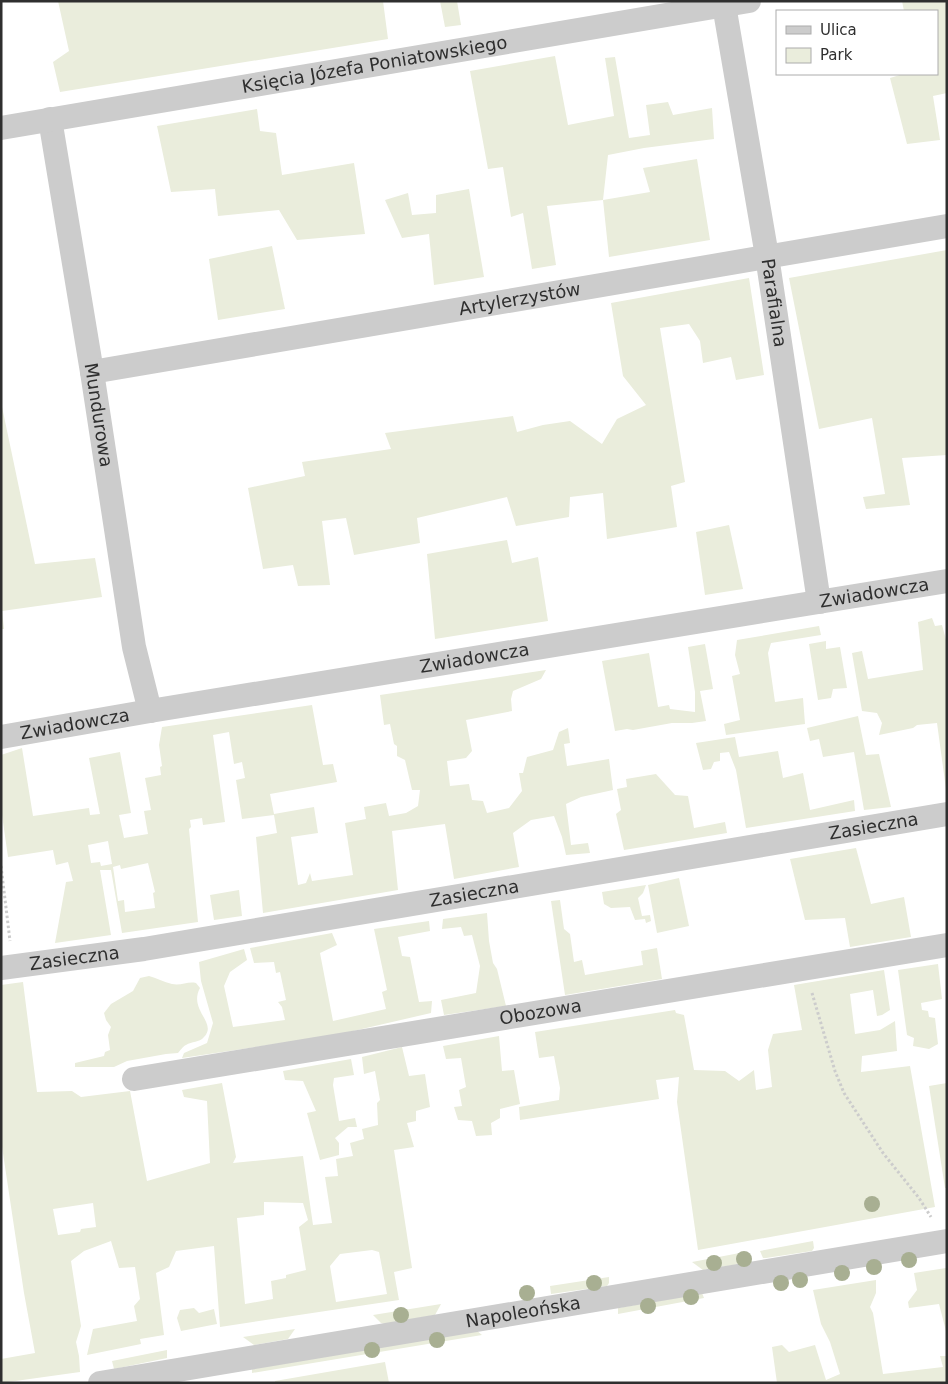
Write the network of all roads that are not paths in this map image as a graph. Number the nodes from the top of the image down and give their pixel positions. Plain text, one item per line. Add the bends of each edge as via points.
1 (749, 1) edge
2 (724, 5) junction
3 (50, 119) junction
4 (1, 128) edge
5 (947, 226) edge
6 (767, 256) junction
7 (92, 372) junction
8 (947, 581) edge
9 (819, 602) junction
10 (150, 711) junction
11 (1, 737) edge
12 (947, 814) edge
13 (947, 945) edge
14 (1, 968) edge
15 (134, 1079) dead end
16 (947, 1241) edge
17 (100, 1383) edge

1 - 2 street, Księcia Józefa Poniatowskiego
2 - 3 street, Księcia Józefa Poniatowskiego
2 - 6 street, Parafialna
3 - 4 street, Księcia Józefa Poniatowskiego
3 - 7 street, Mundurowa
5 - 6 street, Artylerzystów
6 - 7 street, Artylerzystów
6 - 9 street, Parafialna
7 - 10 street, Mundurowa via 134,647
8 - 9 street, Zwiadowcza
9 - 10 street, Zwiadowcza
10 - 11 street, Zwiadowcza
12 - 14 street, Zasieczna via 144,949
13 - 15 street, Obozowa
16 - 17 street, Napoleońska

